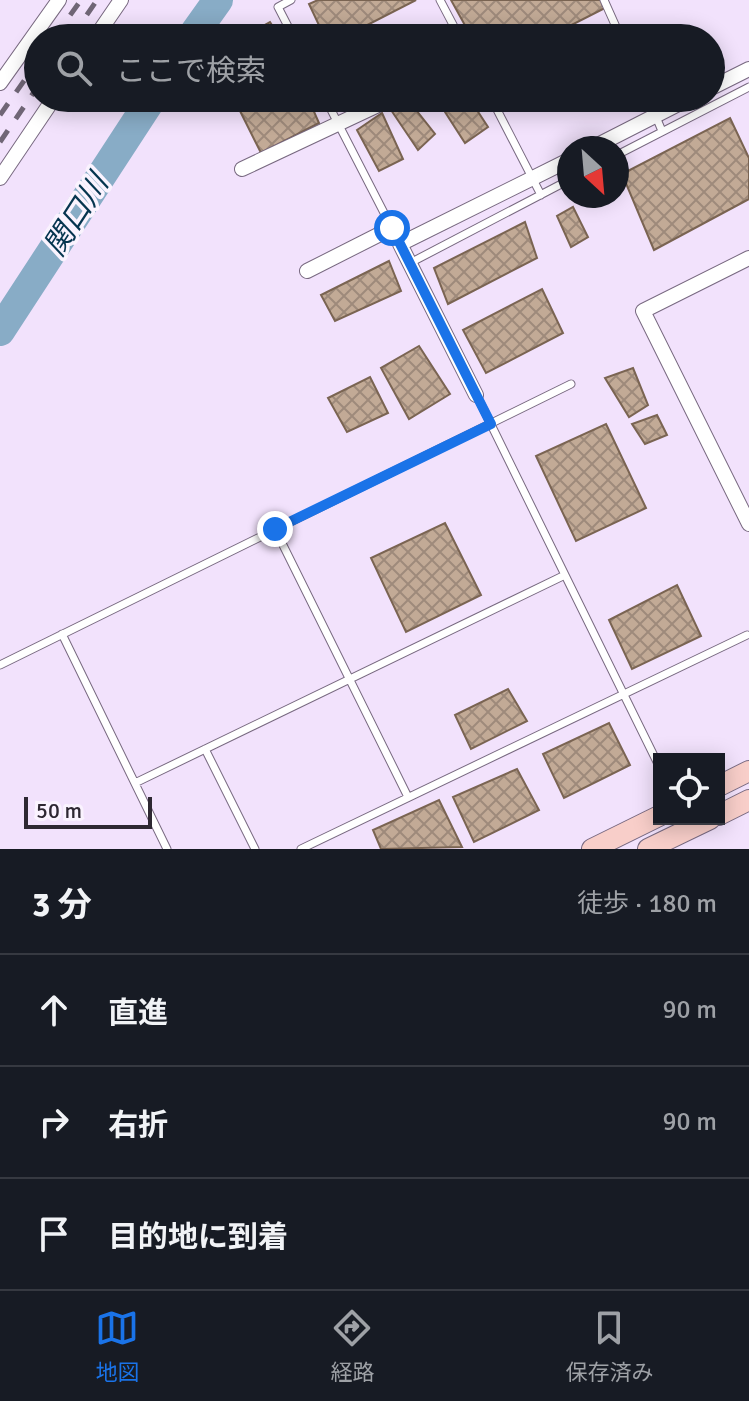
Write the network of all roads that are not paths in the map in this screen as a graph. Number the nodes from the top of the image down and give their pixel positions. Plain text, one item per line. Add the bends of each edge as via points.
1 (59, 0) edge
2 (121, 0) edge
3 (291, 0) edge
4 (440, 0) edge
5 (604, 0) edge
6 (42, 24) edge
7 (105, 24) edge
8 (287, 24) edge
9 (453, 24) edge
10 (615, 24) edge
11 (24, 49) edge
12 (749, 69) edge
13 (725, 81) edge
14 (0, 83) edge
15 (749, 87) edge
16 (725, 99) edge
17 (45, 112) edge
18 (332, 112) edge
19 (362, 112) edge
20 (498, 112) edge
21 (654, 112) edge
22 (661, 112) edge
23 (700, 112) edge
24 (655, 115) junction
25 (338, 123) junction
26 (662, 131) junction
27 (615, 136) edge
28 (629, 149) edge
29 (557, 166) edge
30 (242, 169) dead end
31 (0, 178) edge
32 (532, 179) junction
33 (557, 186) edge
34 (541, 195) junction
35 (392, 228) junction
36 (400, 244) junction
37 (749, 258) edge
38 (410, 263) junction
39 (307, 271) dead end
40 (571, 384) dead end
41 (476, 395) junction
42 (491, 424) junction
43 (749, 524) edge
44 (275, 529) junction
45 (565, 575) junction
46 (62, 634) junction
47 (747, 635) edge
48 (0, 665) edge
49 (349, 679) junction
50 (623, 693) junction
51 (205, 749) junction
52 (653, 754) edge
53 (749, 771) edge
54 (135, 783) junction
55 (725, 783) edge
56 (408, 797) junction
57 (749, 800) edge
58 (725, 812) edge
59 (653, 819) edge
60 (698, 825) edge
61 (167, 849) edge
62 (255, 849) edge
63 (301, 849) edge
64 (592, 849) edge
65 (648, 849) edge

1 - 6 street
2 - 7 street
3 - 8 lane via 278,7
4 - 9 lane
5 - 10 lane
11 - 14 street
12 - 13 street
15 - 16 lane
17 - 31 street
18 - 25 lane
19 - 25 street
20 - 32 lane
21 - 24 lane
22 - 24 street
23 - 26 lane
24 - 26 lane
24 - 27 street
25 - 30 street
25 - 35 lane
26 - 28 lane
29 - 32 street
32 - 34 lane
32 - 36 street
33 - 34 lane
34 - 38 lane
35 - 36 lane
35 - 39 street
36 - 38 lane
36 - 41 street
37 - 43 street via 643,311
38 - 41 lane
40 - 42 lane
41 - 42 lane
42 - 44 lane
42 - 45 lane
44 - 46 lane
44 - 49 lane
45 - 49 lane
45 - 50 lane
46 - 48 lane
46 - 54 lane
47 - 50 lane
49 - 51 lane
49 - 56 lane
50 - 52 lane
50 - 56 lane
51 - 54 lane
51 - 62 lane
53 - 55 main road
54 - 61 lane
56 - 63 lane
57 - 58 main road
59 - 64 main road
60 - 65 main road

